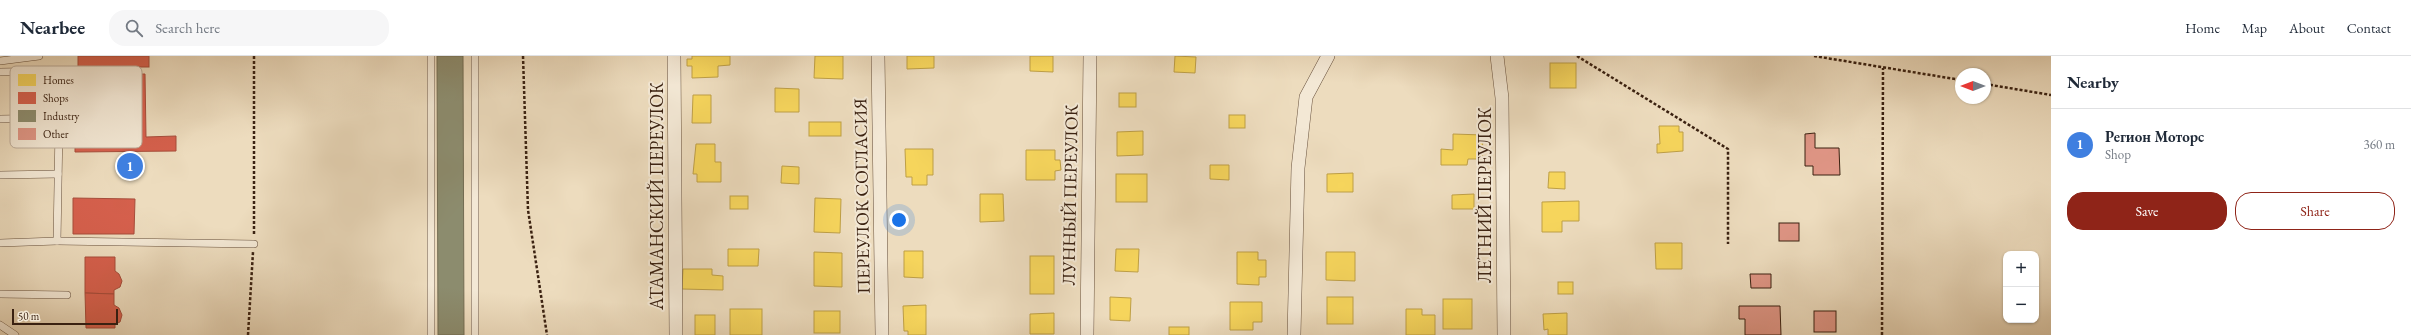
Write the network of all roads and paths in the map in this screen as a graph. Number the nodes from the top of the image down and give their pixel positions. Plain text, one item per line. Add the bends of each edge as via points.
1 (39, 56) edge
2 (254, 56) edge
3 (431, 56) edge
4 (475, 56) edge
5 (523, 56) edge
6 (674, 56) edge
7 (878, 56) edge
8 (1090, 56) edge
9 (1328, 56) edge
10 (1497, 56) edge
11 (1578, 56) edge
12 (1814, 56) edge
13 (0, 61) edge
14 (1883, 68) junction
15 (0, 72) edge
16 (10, 72) edge
17 (1955, 79) edge
18 (1991, 85) edge
19 (2051, 95) edge
20 (0, 119) edge
21 (10, 119) edge
22 (58, 148) edge
23 (58, 174) junction
24 (0, 176) edge
25 (57, 241) junction
26 (0, 243) edge
27 (254, 244) junction
28 (1728, 244) dead end
29 (0, 294) edge
30 (67, 295) dead end
31 (0, 325) edge
32 (15, 335) edge
33 (248, 335) edge
34 (431, 335) edge
35 (475, 335) edge
36 (547, 335) edge
37 (676, 335) edge
38 (882, 335) edge
39 (1087, 335) edge
40 (1294, 335) edge
41 (1504, 335) edge
42 (1882, 335) edge

1 - 13 lane
2 - 27 path
3 - 34 lane
4 - 35 lane
5 - 36 path via 528,210
6 - 37 street, АТАМАНСКИЙ ПЕРЕУЛОК
7 - 38 street, ПЕРЕУЛОК СОГЛАСИЯ
8 - 39 street, ЛУННЫЙ ПЕРЕУЛОК
9 - 40 street via 1306,97 1299,160
10 - 41 street, ЛЕТНИЙ ПЕРЕУЛОК via 1502,98
11 - 28 path via 1728,149
12 - 14 path
14 - 17 path
14 - 42 path
15 - 16 lane
18 - 19 path
20 - 21 lane
22 - 23 lane
23 - 24 lane
23 - 25 lane
25 - 26 lane
25 - 27 lane
27 - 33 path
29 - 30 lane
31 - 32 lane

